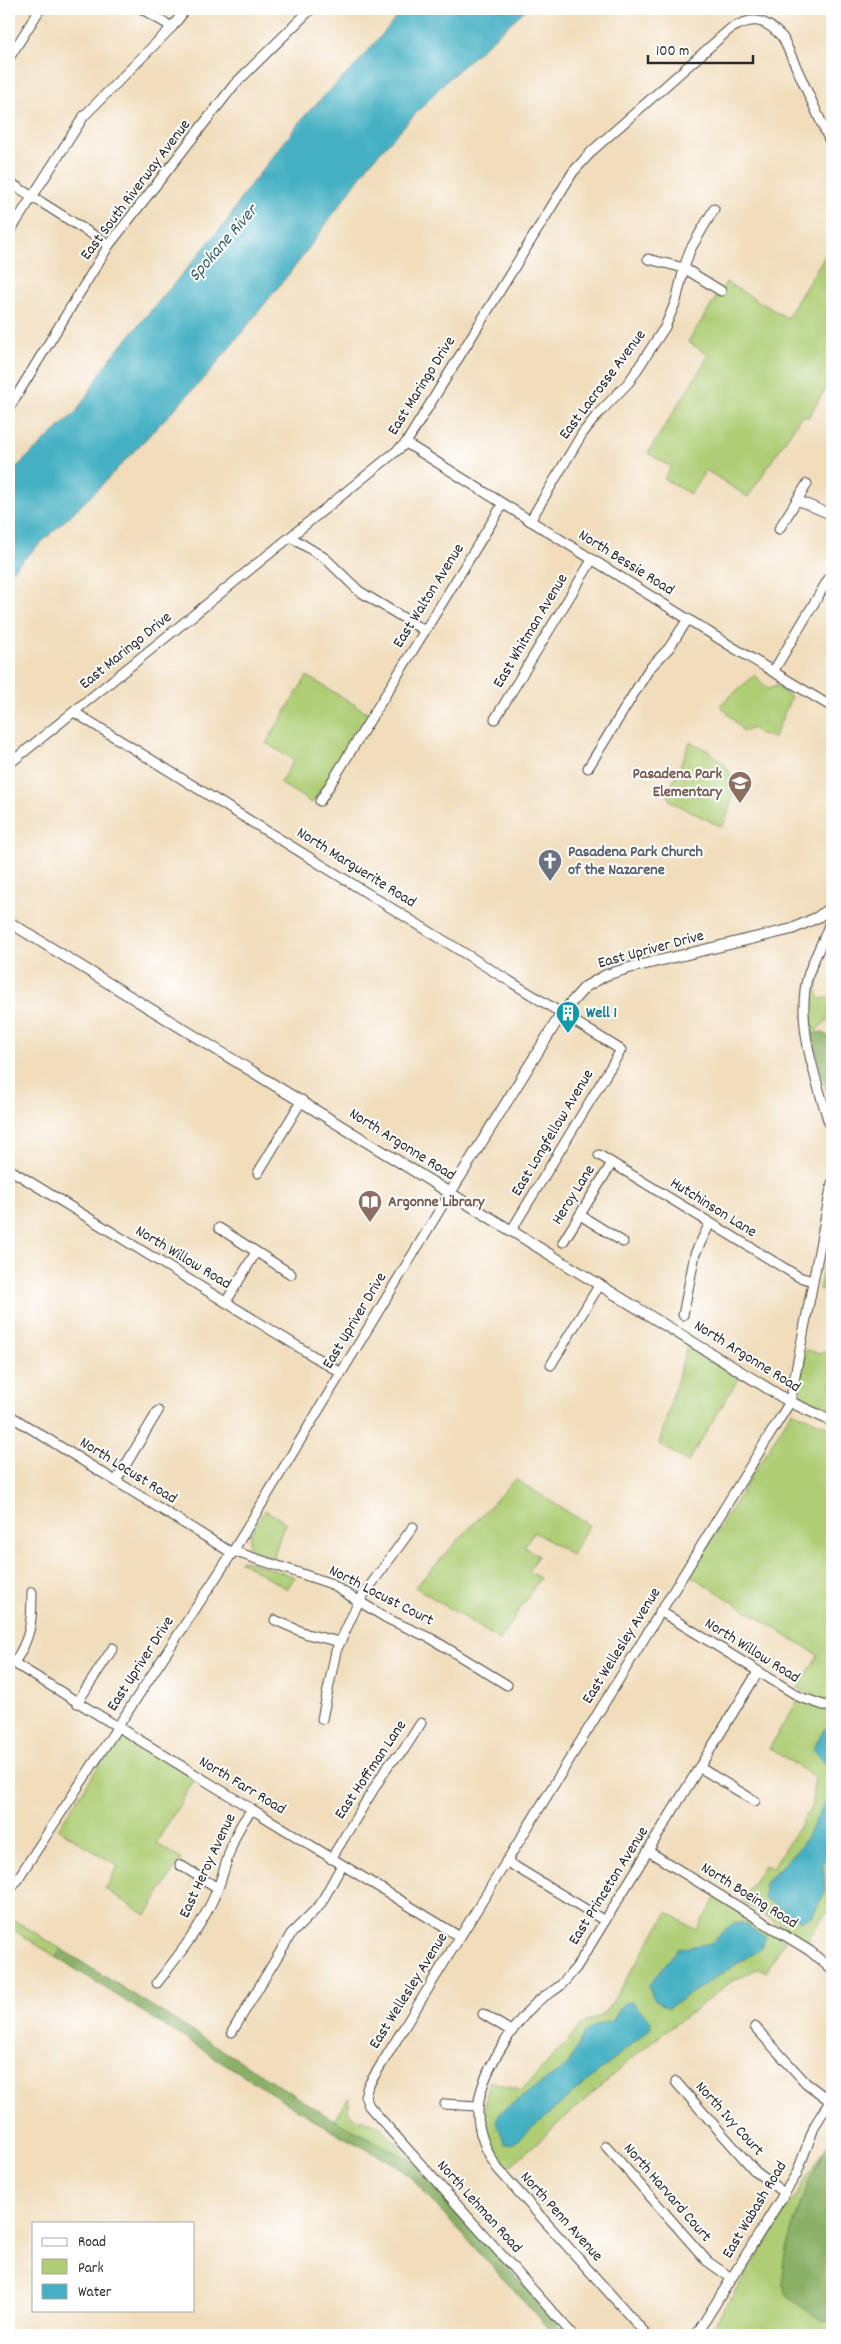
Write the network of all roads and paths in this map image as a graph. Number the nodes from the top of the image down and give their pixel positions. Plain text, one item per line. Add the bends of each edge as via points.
1 (40, 9) edge
2 (142, 9) edge
3 (186, 9) edge
4 (311, 9) edge
5 (172, 27) junction
6 (9, 58) edge
7 (832, 146) edge
8 (9, 182) edge
9 (31, 196) junction
10 (714, 209) dead end
11 (9, 233) edge
12 (109, 245) junction
13 (648, 259) dead end
14 (684, 268) junction
15 (721, 291) dead end
16 (9, 408) edge
17 (406, 443) junction
18 (807, 484) dead end
19 (797, 500) junction
20 (502, 504) junction
21 (832, 515) edge
22 (530, 521) junction
23 (779, 529) dead end
24 (292, 538) junction
25 (592, 560) junction
26 (832, 573) edge
27 (688, 619) junction
28 (425, 631) junction
29 (773, 672) junction
30 (832, 707) edge
31 (74, 712) junction
32 (495, 719) dead end
33 (9, 764) edge
34 (588, 768) dead end
35 (320, 802) dead end
36 (832, 906) edge
37 (832, 914) edge
38 (9, 922) edge
39 (562, 1013) junction
40 (621, 1050) joint
41 (302, 1100) junction
42 (832, 1133) edge
43 (599, 1155) dead end
44 (612, 1163) junction
45 (9, 1169) edge
46 (258, 1173) dead end
47 (832, 1183) edge
48 (450, 1193) junction
49 (580, 1215) junction
50 (710, 1223) junction
51 (219, 1228) dead end
52 (511, 1232) junction
53 (562, 1242) dead end
54 (623, 1242) dead end
55 (256, 1252) junction
56 (291, 1274) dead end
57 (813, 1281) junction
58 (600, 1284) junction
59 (226, 1302) junction
60 (683, 1315) dead end
61 (551, 1365) dead end
62 (341, 1373) junction
63 (790, 1402) junction
64 (158, 1411) dead end
65 (9, 1415) edge
66 (832, 1420) edge
67 (116, 1481) junction
68 (412, 1527) dead end
69 (232, 1552) junction
70 (32, 1592) dead end
71 (359, 1601) junction
72 (660, 1611) junction
73 (275, 1620) dead end
74 (340, 1642) junction
75 (113, 1648) dead end
76 (11, 1662) edge
77 (758, 1672) junction
78 (508, 1685) dead end
79 (77, 1703) junction
80 (832, 1708) edge
81 (322, 1719) dead end
82 (421, 1723) dead end
83 (117, 1728) junction
84 (699, 1767) junction
85 (755, 1801) dead end
86 (252, 1810) junction
87 (648, 1851) junction
88 (330, 1858) junction
89 (506, 1861) junction
90 (180, 1865) dead end
91 (342, 1865) junction
92 (218, 1888) junction
93 (9, 1892) edge
94 (605, 1921) junction
95 (460, 1937) junction
96 (832, 1970) edge
97 (157, 1983) dead end
98 (483, 2014) dead end
99 (755, 2027) dead end
100 (511, 2031) junction
101 (232, 2032) dead end
102 (676, 2082) dead end
103 (365, 2096) joint
104 (831, 2099) edge
105 (445, 2104) dead end
106 (478, 2106) junction
107 (606, 2146) dead end
108 (784, 2193) junction
109 (731, 2278) junction
110 (573, 2335) edge
111 (647, 2335) edge
112 (696, 2335) edge

1 - 6 street
2 - 5 street
3 - 5 street
4 - 12 street, East South Riverway Avenue via 234,84
5 - 9 street via 84,116
7 - 17 street, East Maringo Drive via 783,38 774,28 760,21 745,20 730,29 593,150 573,172
8 - 9 street
9 - 11 street
9 - 12 street
10 - 14 street, East Lacrosse Avenue via 690,250
12 - 16 street, East South Riverway Avenue
13 - 14 street
14 - 15 street
14 - 22 street, East Lacrosse Avenue via 676,301 665,327 629,382 582,434
17 - 20 street, North Bessie Road
17 - 24 street, East Maringo Drive
18 - 19 street
19 - 21 street
19 - 23 street
20 - 22 street, North Bessie Road
20 - 28 street, East Walton Avenue
22 - 25 street, North Bessie Road
24 - 28 street via 325,558 359,591
24 - 31 street, East Maringo Drive
25 - 27 street, North Bessie Road
25 - 32 street, East Whitman Avenue
26 - 29 street
27 - 29 street, North Bessie Road
27 - 34 street via 669,648 648,669
28 - 35 street, East Walton Avenue
29 - 30 street, North Bessie Road
31 - 33 street, East Maringo Drive
31 - 39 street, North Marguerite Road
36 - 39 main road, East Upriver Drive via 818,917 792,929 606,976 585,987
37 - 42 street via 805,990 805,1023 810,1054
38 - 41 main road, North Argonne Road
39 - 40 street, North Marguerite Road
39 - 48 main road, East Upriver Drive
40 - 52 street, East Longfellow Avenue
41 - 46 street
41 - 48 main road, North Argonne Road
43 - 44 street, Hutchinson Lane
44 - 49 street, Heroy Lane
44 - 50 street, Hutchinson Lane
45 - 59 street, North Willow Road
47 - 57 street, East Wellesley Avenue
48 - 52 main road, North Argonne Road
48 - 62 street, East Upriver Drive
49 - 53 street, Heroy Lane
49 - 54 street
50 - 57 street, Hutchinson Lane via 799,1278
50 - 60 street via 695,1254
51 - 55 street
52 - 58 main road, North Argonne Road
55 - 56 street
55 - 59 street
57 - 63 street, East Wellesley Avenue
58 - 61 street
58 - 63 main road, North Argonne Road
59 - 62 street, North Willow Road
62 - 69 street, East Upriver Drive
63 - 66 main road, North Argonne Road
63 - 72 street, East Wellesley Avenue
64 - 67 street
65 - 67 street, North Locust Road
67 - 69 street, North Locust Road
68 - 71 street
69 - 71 street, North Locust Court via 329,1583
69 - 83 street, East Upriver Drive
70 - 76 street via 31,1630 25,1645
71 - 74 street
71 - 78 street, North Locust Court via 388,1619 432,1638
72 - 77 street, North Willow Road
72 - 89 street, East Wellesley Avenue
73 - 74 street via 307,1634
74 - 81 street
75 - 79 street
76 - 79 street, North Farr Road
77 - 80 street, North Willow Road via 800,1697
77 - 84 street, East Princeton Avenue
79 - 83 street, North Farr Road
82 - 88 street, East Hoffman Lane via 403,1751 389,1764
83 - 86 street, North Farr Road
83 - 93 street, East Upriver Drive
84 - 85 street
84 - 87 street, East Princeton Avenue
86 - 88 street, North Farr Road
86 - 92 street, East Heroy Avenue via 238,1829
87 - 94 street, East Princeton Avenue
87 - 96 street, North Boeing Road via 810,1951
88 - 91 street, North Farr Road
89 - 94 street
89 - 95 street, East Wellesley Avenue
90 - 92 street
91 - 95 street, North Farr Road
91 - 101 street via 320,1905 291,1934
92 - 97 street, East Heroy Avenue via 192,1935
94 - 100 street, East Princeton Avenue via 576,1968 536,2003
95 - 103 street, East Wellesley Avenue via 368,2086
98 - 100 street
99 - 104 street via 806,2083
100 - 106 street, East Princeton Avenue via 487,2071
102 - 108 street, North Ivy Court via 755,2170
103 - 110 street, North Lehman Road via 369,2106
104 - 108 street, East Wabash Road via 815,2125 797,2172
105 - 106 street
106 - 111 street, North Penn Avenue via 482,2138 498,2169
107 - 109 street, North Harvard Court via 707,2261
108 - 109 street, East Wabash Road
109 - 112 street, East Wabash Road

